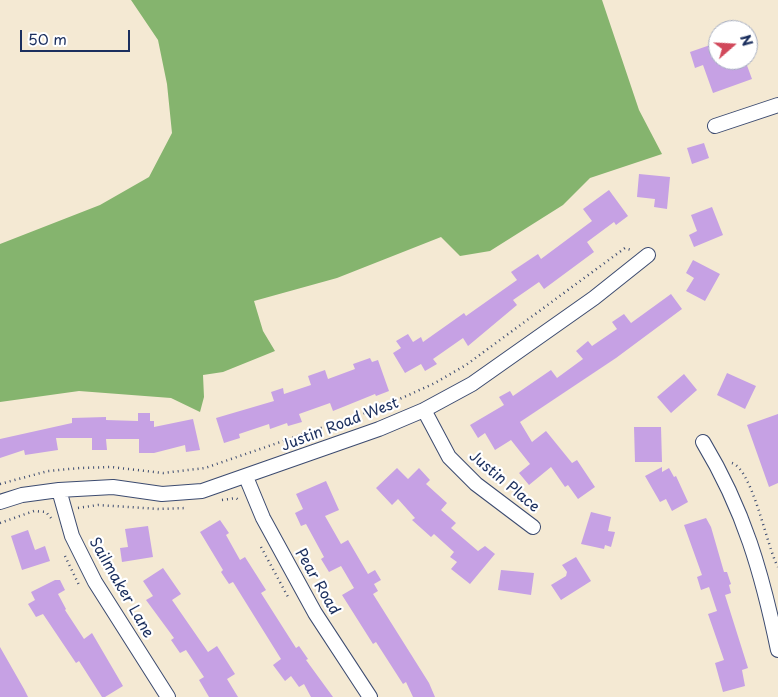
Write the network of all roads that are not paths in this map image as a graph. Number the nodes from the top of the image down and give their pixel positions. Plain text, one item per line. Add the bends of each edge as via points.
1 (778, 105) edge
2 (716, 126) dead end
3 (644, 257) road end
4 (424, 410) junction
5 (703, 442) dead end
6 (246, 477) junction
7 (59, 490) junction
8 (0, 502) edge
9 (533, 527) dead end
10 (778, 650) edge
11 (168, 697) edge
12 (370, 697) edge

1 - 2 street
3 - 4 street, Justin Road West via 594,298 472,384
4 - 6 street, Justin Road West
4 - 9 street, Justin Place via 450,457 476,484
5 - 10 street via 738,507 757,560
6 - 7 street, Justin Road West via 192,492 162,494 113,487
6 - 12 street, Pear Road via 263,518 314,613
7 - 8 street, Justin Road West
7 - 11 street, Sailmaker Lane via 72,536 95,582

